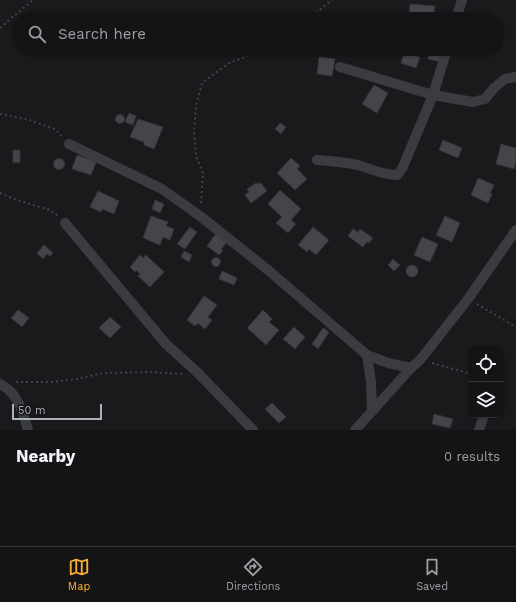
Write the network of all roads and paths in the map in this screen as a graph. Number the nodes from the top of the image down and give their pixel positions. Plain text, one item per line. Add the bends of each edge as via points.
1 (33, 0) edge
2 (332, 0) edge
3 (462, 0) edge
4 (19, 12) edge
5 (317, 12) edge
6 (458, 12) edge
7 (12, 18) edge
8 (0, 28) edge
9 (247, 56) edge
10 (445, 56) edge
11 (340, 68) dead end
12 (516, 77) edge
13 (433, 95) junction
14 (0, 114) edge
15 (69, 144) joint
16 (318, 160) dead end
17 (0, 193) edge
18 (200, 216) junction
19 (65, 223) joint
20 (516, 230) edge
21 (468, 299) junction
22 (516, 327) edge
23 (367, 356) junction
24 (420, 360) junction
25 (411, 368) junction
26 (198, 373) junction
27 (468, 373) edge
28 (11, 381) dead end
29 (0, 384) edge
30 (372, 411) junction
31 (483, 418) edge
32 (28, 430) edge
33 (253, 430) edge
34 (355, 430) edge
35 (479, 430) edge

1 - 4 path
2 - 5 path
3 - 6 street
7 - 8 path
9 - 18 path via 228,63 202,83 196,106 194,132 196,156 203,173
10 - 13 street
11 - 13 street
12 - 13 street via 505,79 485,99 473,102
13 - 16 street via 402,169 397,175 388,175 340,161
14 - 15 path via 26,119 55,129
15 - 18 street via 162,189
17 - 19 path via 50,210
18 - 23 street via 268,270
19 - 26 street via 166,344
20 - 21 street
21 - 22 path
21 - 24 street
23 - 25 street
23 - 30 street
24 - 25 street
24 - 27 path
25 - 30 street
26 - 28 path via 104,373 52,382
26 - 33 street
29 - 32 street via 15,396 21,406
30 - 34 street
31 - 35 street

